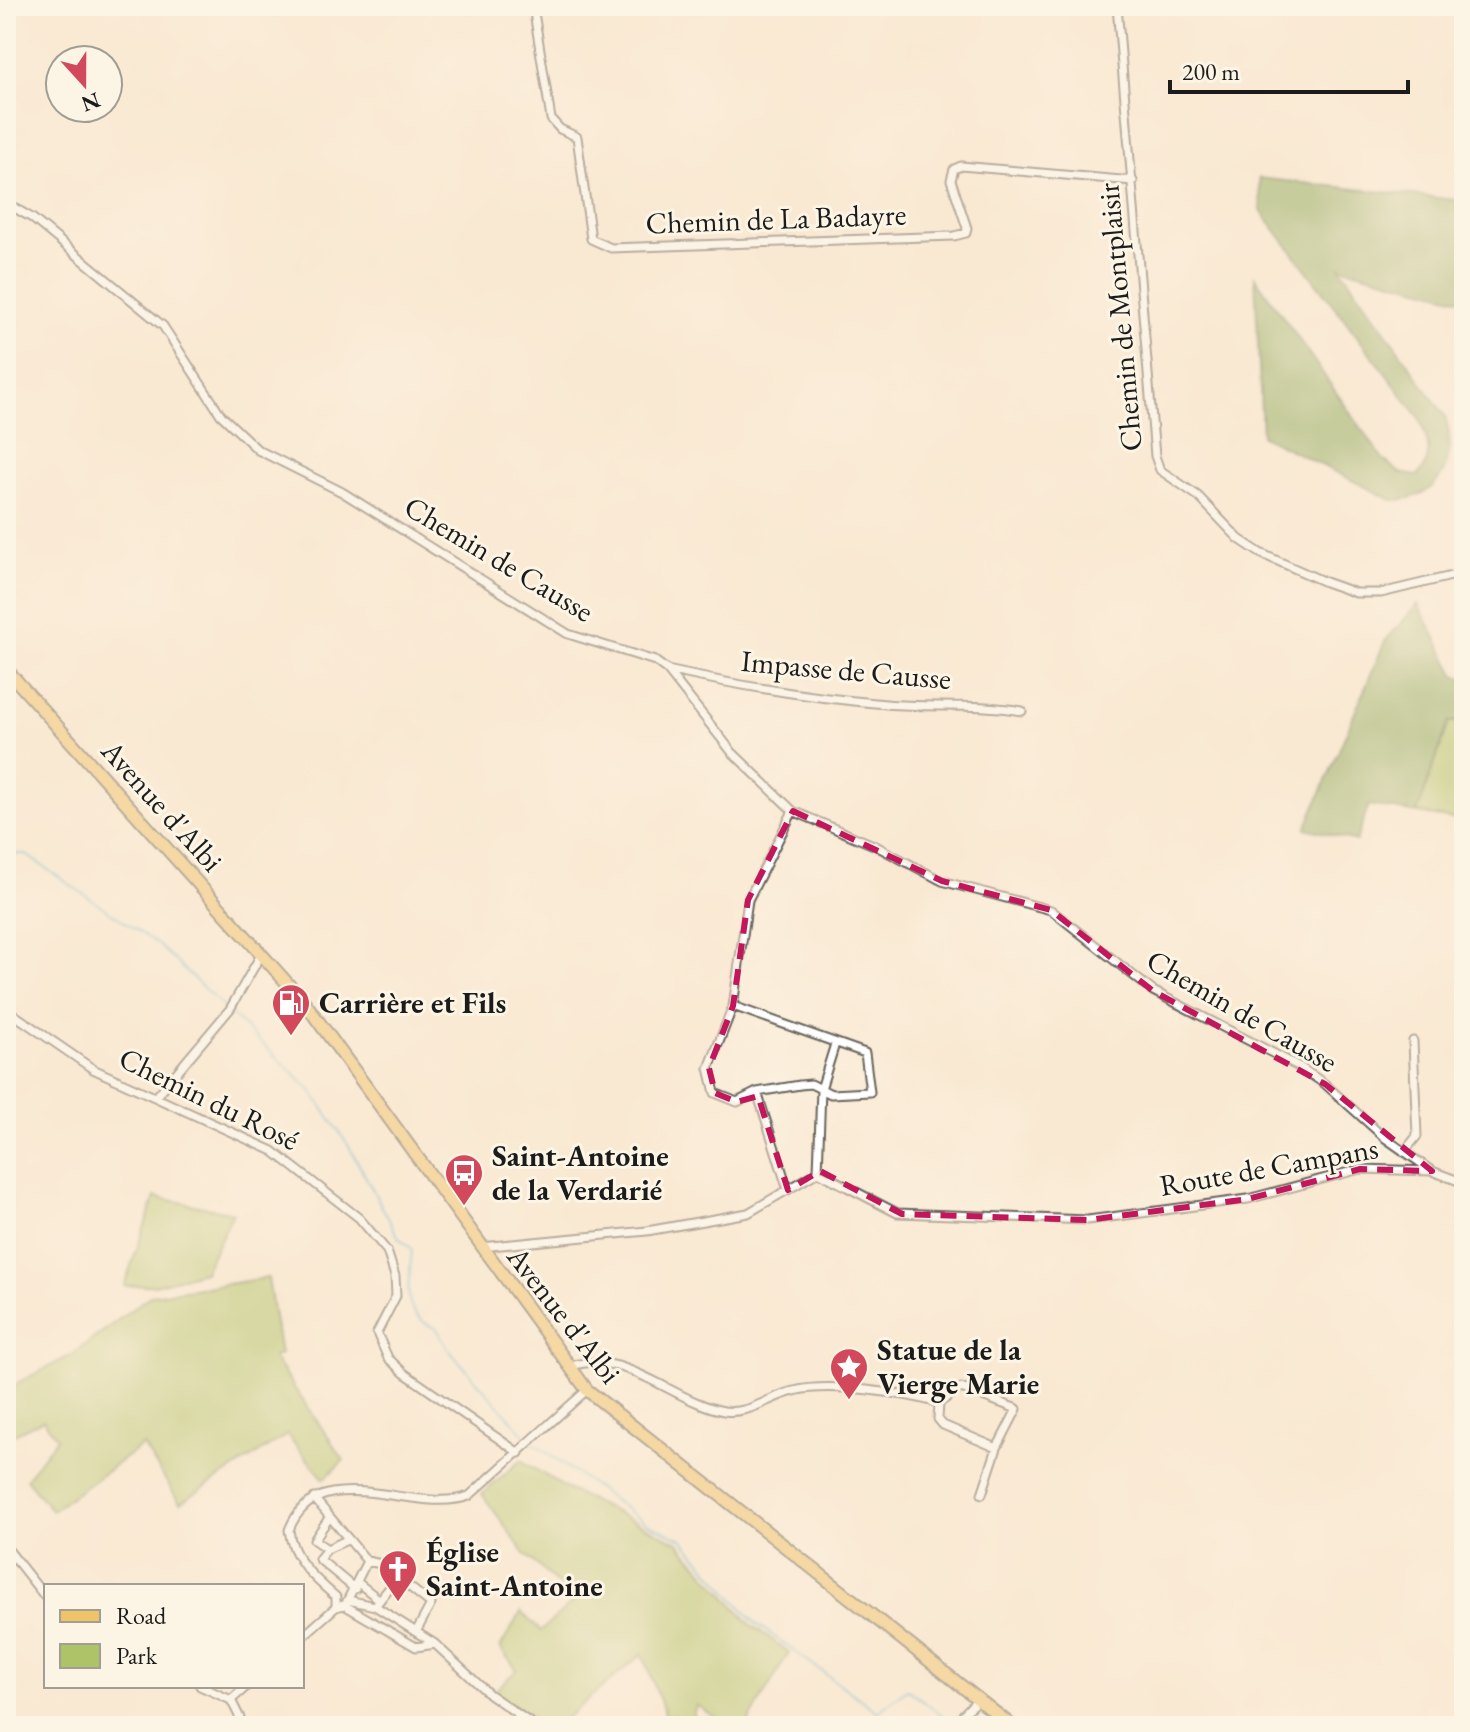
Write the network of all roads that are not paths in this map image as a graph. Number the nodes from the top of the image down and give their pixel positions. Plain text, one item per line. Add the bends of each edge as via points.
1 (533, 6) edge
2 (1117, 6) edge
3 (1133, 181) junction
4 (6, 203) edge
5 (1464, 573) edge
6 (6, 669) edge
7 (667, 670) junction
8 (1022, 711) dead end
9 (793, 811) junction
10 (262, 953) junction
11 (733, 1006) junction
12 (6, 1009) edge
13 (1413, 1041) dead end
14 (835, 1044) junction
15 (821, 1089) junction
16 (757, 1092) junction
17 (156, 1097) junction
18 (1404, 1152) junction
19 (1432, 1171) junction
20 (818, 1172) junction
21 (1464, 1183) edge
22 (788, 1190) junction
23 (481, 1247) junction
24 (569, 1367) junction
25 (587, 1390) junction
26 (939, 1403) junction
27 (997, 1448) junction
28 (519, 1453) junction
29 (982, 1494) dead end
30 (314, 1498) junction
31 (329, 1518) junction
32 (347, 1540) junction
33 (6, 1547) edge
34 (327, 1549) junction
35 (367, 1561) junction
36 (398, 1577) junction
37 (356, 1586) junction
38 (44, 1595) edge
39 (378, 1603) junction
40 (342, 1604) junction
41 (416, 1632) junction
42 (304, 1635) edge
43 (435, 1644) junction
44 (204, 1688) edge
45 (245, 1688) edge
46 (978, 1699) junction
47 (231, 1700) junction
48 (953, 1725) edge
49 (244, 1726) edge
50 (535, 1726) edge
51 (1012, 1726) edge

1 - 3 street, Chemin de La Badayre via 551,119 577,137 591,239 611,248 954,236 967,228 951,180 961,166
2 - 3 street, Chemin de Montplaisir
3 - 5 street, Chemin de Montplaisir via 1160,470 1260,553 1348,591 1381,593
4 - 7 street, Chemin de Causse via 32,218 163,326 221,415 258,450 342,492 568,634 655,661
6 - 10 main road, Avenue d'Albi
7 - 8 street, Impasse de Causse via 770,692 889,705
7 - 9 street, Chemin de Causse via 732,752
9 - 11 street via 748,900
9 - 18 street, Chemin de Causse via 942,881 1051,910 1153,991 1325,1084
10 - 17 street via 228,1011
10 - 23 main road, Avenue d'Albi via 342,1051
11 - 14 street
11 - 16 street via 709,1068 710,1083 715,1093 730,1101
12 - 17 street, Chemin du Rosé via 93,1069
13 - 18 street via 1417,1136
14 - 15 street
14 - 15 street via 865,1053 870,1092 831,1094
15 - 16 street via 811,1084
15 - 20 street
16 - 22 street
17 - 28 street, Chemin du Rosé via 273,1151 359,1218 387,1251 395,1276 396,1296 377,1333 388,1358
18 - 19 street, Chemin de Causse
19 - 20 street, Route de Campans via 1360,1169 1248,1199 1088,1220 897,1213
19 - 21 street, Route de Campans
20 - 22 street
22 - 23 street via 748,1213 647,1231
23 - 24 main road, Avenue d'Albi
24 - 25 main road, Avenue d'Albi
24 - 26 street via 606,1363 725,1411 752,1408 802,1389 906,1393
25 - 28 street
25 - 46 main road, Avenue d'Albi
26 - 27 street via 943,1425
26 - 27 street via 961,1388 1017,1409
27 - 29 street
28 - 30 street via 459,1500 351,1491
30 - 31 street
30 - 40 street via 294,1517 290,1540 308,1573
31 - 32 street
31 - 34 street via 314,1540
32 - 34 street
32 - 35 street
33 - 38 street
34 - 37 street via 319,1559
35 - 36 street
35 - 37 street
36 - 39 street
36 - 41 street via 431,1604
37 - 39 street
37 - 40 street
39 - 40 street
39 - 41 street
40 - 42 street
40 - 43 street via 416,1647
41 - 43 street
43 - 50 street via 489,1694
44 - 47 street
45 - 47 street
46 - 48 street
46 - 51 main road, Avenue d'Albi
47 - 49 street

